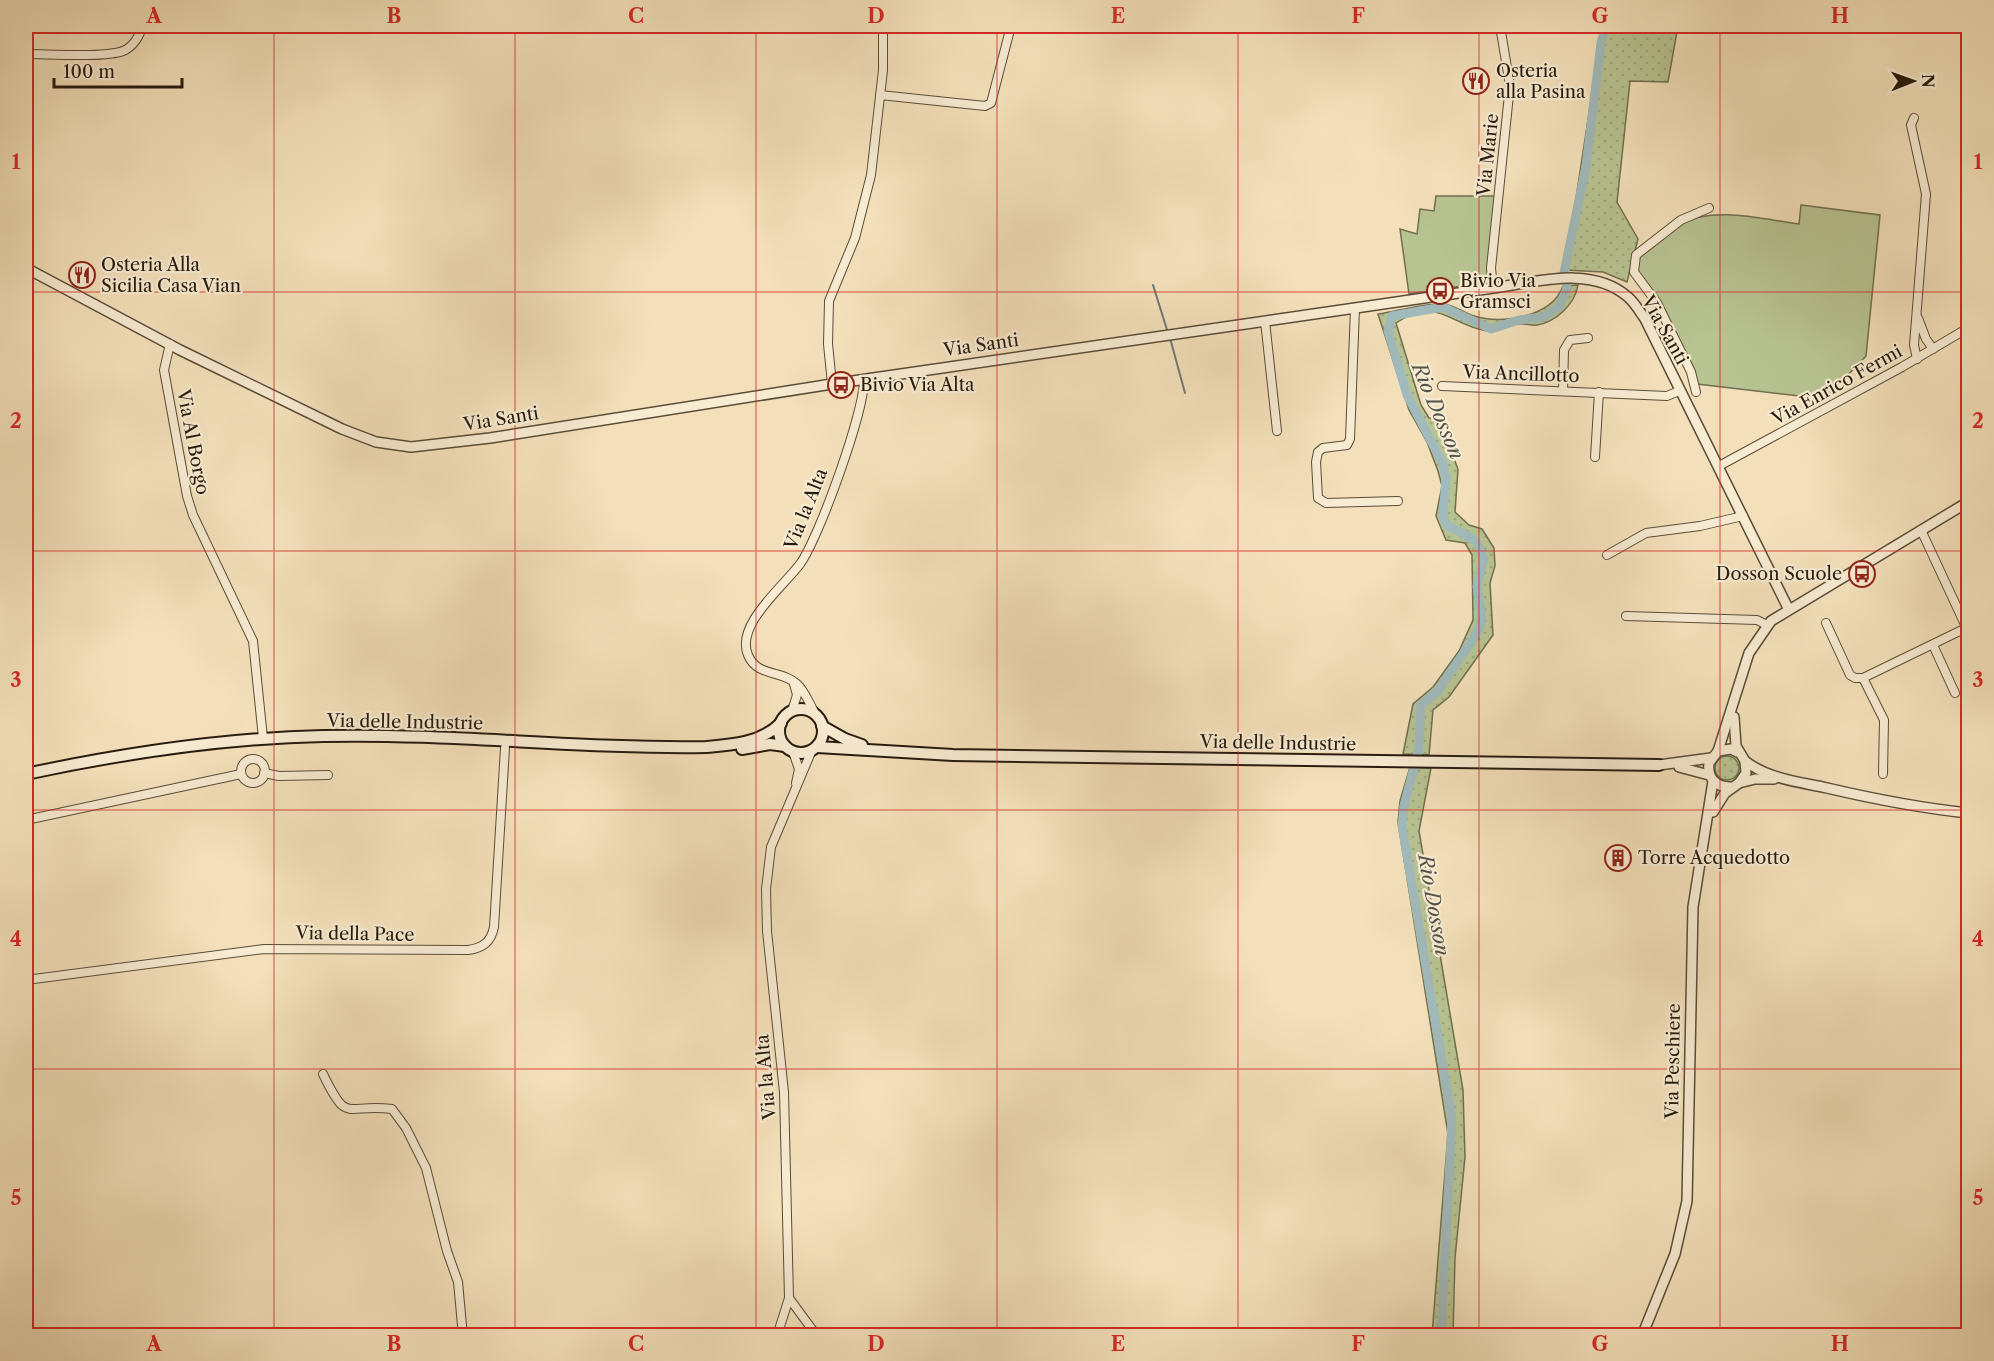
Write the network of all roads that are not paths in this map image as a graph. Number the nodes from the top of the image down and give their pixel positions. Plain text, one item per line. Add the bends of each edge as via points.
1 (142, 26) edge
2 (883, 26) edge
3 (1011, 26) edge
4 (1500, 26) edge
5 (26, 54) edge
6 (880, 95) junction
7 (1914, 117) dead end
8 (1709, 208) dead end
9 (26, 268) edge
10 (1493, 288) junction
11 (1355, 308) junction
12 (1917, 313) junction
13 (1265, 321) junction
14 (1968, 328) edge
15 (1588, 338) dead end
16 (170, 344) junction
17 (1933, 349) junction
18 (1917, 359) junction
19 (864, 379) junction
20 (831, 384) junction
21 (1442, 386) dead end
22 (1563, 391) junction
23 (1679, 391) junction
24 (1599, 392) junction
25 (1696, 392) dead end
26 (1277, 431) dead end
27 (1595, 457) dead end
28 (1719, 466) junction
29 (1398, 501) dead end
30 (1968, 502) edge
31 (1743, 516) junction
32 (1921, 530) junction
33 (1607, 555) dead end
34 (1788, 608) junction
35 (1626, 615) dead end
36 (1826, 622) dead end
37 (1767, 625) junction
38 (1967, 630) edge
39 (1933, 645) junction
40 (1863, 678) junction
41 (792, 680) junction
42 (1955, 693) dead end
43 (1737, 697) junction
44 (792, 711) junction
45 (816, 715) junction
46 (781, 723) junction
47 (822, 726) junction
48 (263, 738) junction
49 (505, 748) junction
50 (815, 748) junction
51 (789, 749) junction
52 (1718, 751) junction
53 (1737, 752) junction
54 (898, 753) junction
55 (1711, 758) junction
56 (1745, 761) junction
57 (1659, 765) junction
58 (264, 773) junction
59 (26, 774) edge
60 (242, 774) junction
61 (1883, 774) dead end
62 (328, 775) dead end
63 (1711, 778) junction
64 (1788, 780) junction
65 (26, 781) edge
66 (1735, 785) junction
67 (787, 810) junction
68 (1968, 813) edge
69 (26, 820) edge
70 (1708, 823) junction
71 (26, 980) edge
72 (323, 1074) dead end
73 (789, 1298) junction
74 (463, 1335) edge
75 (777, 1335) edge
76 (817, 1335) edge
77 (1642, 1335) edge

1 - 5 street via 125,50
2 - 6 street
3 - 6 street via 991,103 985,106
4 - 10 street, Via Marie via 1510,85 1491,268
6 - 20 street via 871,175 855,238 830,301
7 - 12 street via 1911,125 1926,194
8 - 25 street via 1681,220 1636,255 1634,267 1691,372
9 - 16 street, Via Santi
10 - 11 street, Via Santi
10 - 23 street, Via Santi via 1574,278 1611,285 1629,297 1645,319
11 - 13 street, Via Santi
11 - 29 street via 1350,439 1347,445 1318,452 1318,498 1326,503
12 - 17 street
12 - 18 street
13 - 19 street, Via Santi
13 - 26 street
14 - 17 street, Via Enrico Fermi
15 - 22 street via 1570,340 1564,350
16 - 20 street, Via Santi via 342,429 376,442 411,447
16 - 48 street, Via Al Borgo via 164,370 187,496 253,641
17 - 18 street, Via Enrico Fermi
18 - 28 street, Via Enrico Fermi
19 - 20 street, Via Santi
19 - 41 street, Via la Alta via 857,418 809,549 747,630 746,645 754,665
21 - 22 street, Via Ancillotto
22 - 24 street, Via Ancillotto
23 - 24 street, Via Ancillotto via 1667,396
23 - 28 street, Via Santi
24 - 27 street, Via Ancillotto
28 - 31 street, Via Santi
30 - 32 street
31 - 33 street via 1646,533
31 - 34 street, Via Santi
32 - 34 street
32 - 38 street
34 - 37 street
35 - 37 street via 1757,620
36 - 40 street via 1850,675
37 - 43 street via 1749,653
38 - 39 street
39 - 40 street
39 - 42 street
40 - 61 street via 1884,720
41 - 44 street via 797,695
41 - 45 street
43 - 52 street
43 - 53 street via 1733,723
44 - 45 main road via 805,710
44 - 46 main road
45 - 47 main road
46 - 48 main road, Via delle Industrie via 767,735 750,741 695,747 398,737
46 - 51 main road via 780,735
47 - 50 main road via 821,740
47 - 54 main road, Via delle Industrie via 858,744
48 - 59 main road, Via delle Industrie via 144,752
49 - 51 main road, Via delle Industrie via 690,754 770,744
49 - 65 main road, Via delle Industrie via 340,742 261,745 160,756
49 - 71 street, Via della Pace via 494,927 481,948 264,949
50 - 51 main road
50 - 54 main road, Via delle Industrie
50 - 67 street
51 - 67 street via 798,761 798,774
52 - 53 street
52 - 55 street
53 - 56 street
54 - 57 main road, Via delle Industrie
55 - 57 street, Via delle Industrie
55 - 63 street
56 - 64 street
56 - 66 street via 1746,773
57 - 63 street, Via delle Industrie via 1694,769
58 - 60 street via 251,783
58 - 60 street via 262,763 252,759 243,764
58 - 62 street
60 - 69 street
63 - 66 street
63 - 70 street, Via Peschiere
64 - 66 street via 1755,779
64 - 68 street via 1911,806
66 - 70 street via 1719,801
67 - 73 street, Via la Alta via 771,847 766,931 784,1092
70 - 77 street, Via Peschiere via 1693,907 1687,1201 1675,1254
72 - 74 street via 343,1108 392,1109 406,1128 426,1168 458,1282
73 - 75 street, Via la Alta
73 - 76 street

